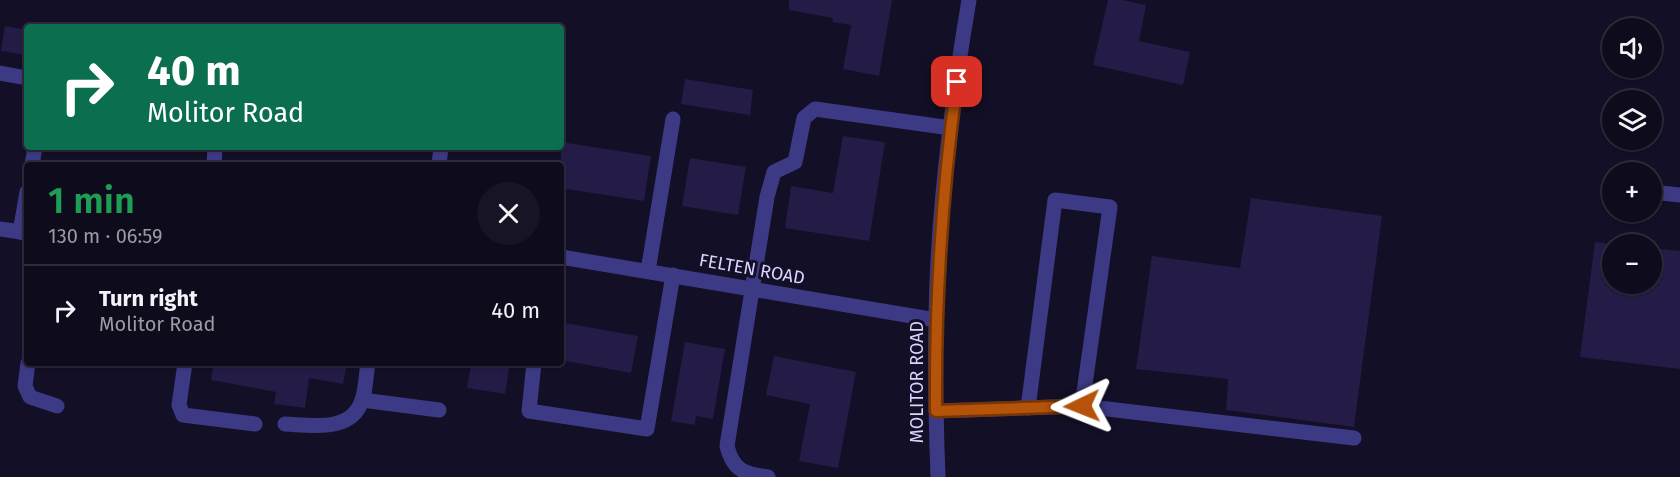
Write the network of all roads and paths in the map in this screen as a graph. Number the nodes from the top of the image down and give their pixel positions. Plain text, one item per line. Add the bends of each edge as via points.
1 (969, 0) edge
2 (0, 73) edge
3 (24, 77) edge
4 (673, 120) dead end
5 (951, 128) junction
6 (1662, 193) edge
7 (1680, 195) edge
8 (0, 229) edge
9 (24, 233) edge
10 (564, 257) edge
11 (648, 271) junction
12 (673, 275) junction
13 (752, 289) junction
14 (936, 320) junction
15 (28, 366) edge
16 (185, 366) edge
17 (368, 366) edge
18 (534, 366) edge
19 (362, 400) junction
20 (57, 406) dead end
21 (1082, 406) junction
22 (1029, 408) junction
23 (439, 410) dead end
24 (936, 411) junction
25 (255, 424) dead end
26 (285, 424) dead end
27 (1354, 438) dead end
28 (768, 477) edge
29 (938, 477) edge

1 - 5 street, MOLITOR ROAD
2 - 3 street
4 - 11 street
5 - 13 street via 815,109 804,118 795,162 774,172
5 - 14 street, MOLITOR ROAD
6 - 7 street
8 - 9 street
10 - 11 street, FELTEN ROAD
11 - 12 street, FELTEN ROAD
12 - 13 street, FELTEN ROAD
12 - 18 street via 647,429 529,411
13 - 14 street, FELTEN ROAD
13 - 28 street via 727,446 738,468
14 - 24 street, MOLITOR ROAD
15 - 20 street via 25,386 30,396
16 - 25 street via 179,405 183,414
17 - 19 street
19 - 23 street
19 - 26 street via 345,421 327,425
21 - 22 street
21 - 22 street via 1110,207 1055,200
21 - 27 street
22 - 24 street
24 - 29 street, MOLITOR ROAD

